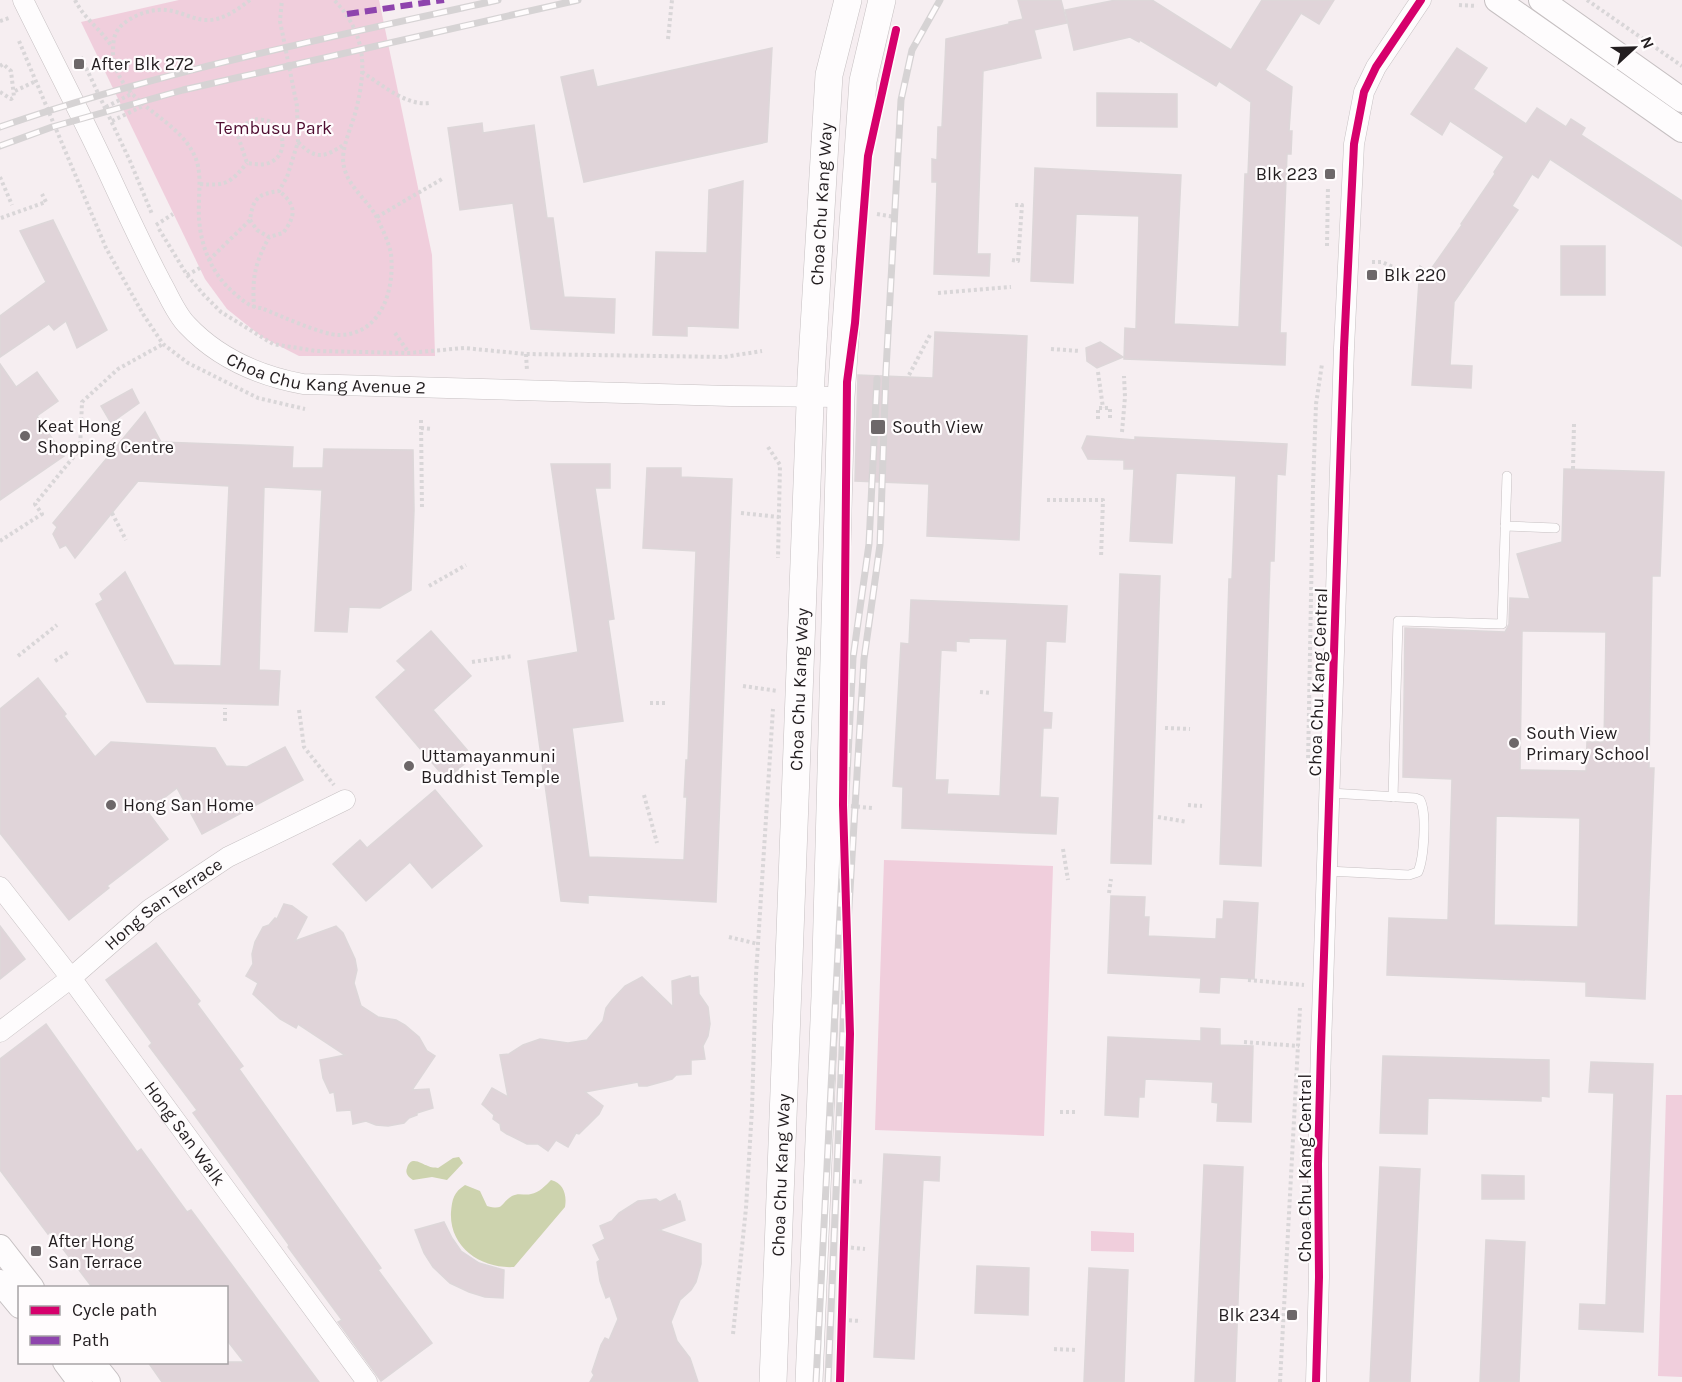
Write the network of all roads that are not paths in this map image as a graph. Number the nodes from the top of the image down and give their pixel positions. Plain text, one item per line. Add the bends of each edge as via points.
1 (23, 0) edge
2 (848, 0) edge
3 (882, 0) edge
4 (1421, 0) edge
5 (1497, 0) edge
6 (1541, 0) edge
7 (1682, 100) edge
8 (1682, 130) edge
9 (810, 396) junction
10 (842, 397) junction
11 (1507, 476) dead end
12 (1505, 525) junction
13 (1555, 528) dead end
14 (1330, 793) junction
15 (1393, 797) junction
16 (345, 800) road end
17 (1327, 871) junction
18 (0, 887) edge
19 (71, 978) junction
20 (0, 1032) edge
21 (0, 1247) edge
22 (0, 1282) edge
23 (31, 1286) edge
24 (18, 1304) edge
25 (66, 1364) edge
26 (94, 1364) edge
27 (80, 1382) edge
28 (108, 1382) edge
29 (367, 1382) edge
30 (773, 1382) edge
31 (809, 1382) edge
32 (1316, 1382) edge

1 - 9 street, Choa Chu Kang Avenue 2 via 177,311 206,342 244,366 303,384
2 - 9 main road, Choa Chu Kang Way via 829,75
3 - 10 main road, Choa Chu Kang Way via 863,81
4 - 14 street, Choa Chu Kang Central via 1364,92 1354,144
5 - 8 street
6 - 7 street
9 - 10 street, Choa Chu Kang Avenue 2
9 - 30 main road, Choa Chu Kang Way
10 - 31 main road, Choa Chu Kang Way via 825,1008
11 - 12 lane
12 - 13 lane
12 - 15 lane via 1502,624 1398,621
14 - 15 lane
14 - 17 street, Choa Chu Kang Central
15 - 17 lane via 1415,798 1423,806 1422,864 1418,872 1409,875
16 - 19 street, Hong San Terrace via 228,857 150,909
17 - 32 street, Choa Chu Kang Central
18 - 19 street, Hong San Walk
19 - 20 street, Hong San Terrace
19 - 29 street, Hong San Walk
21 - 23 street
22 - 24 street
25 - 27 street
26 - 28 street

